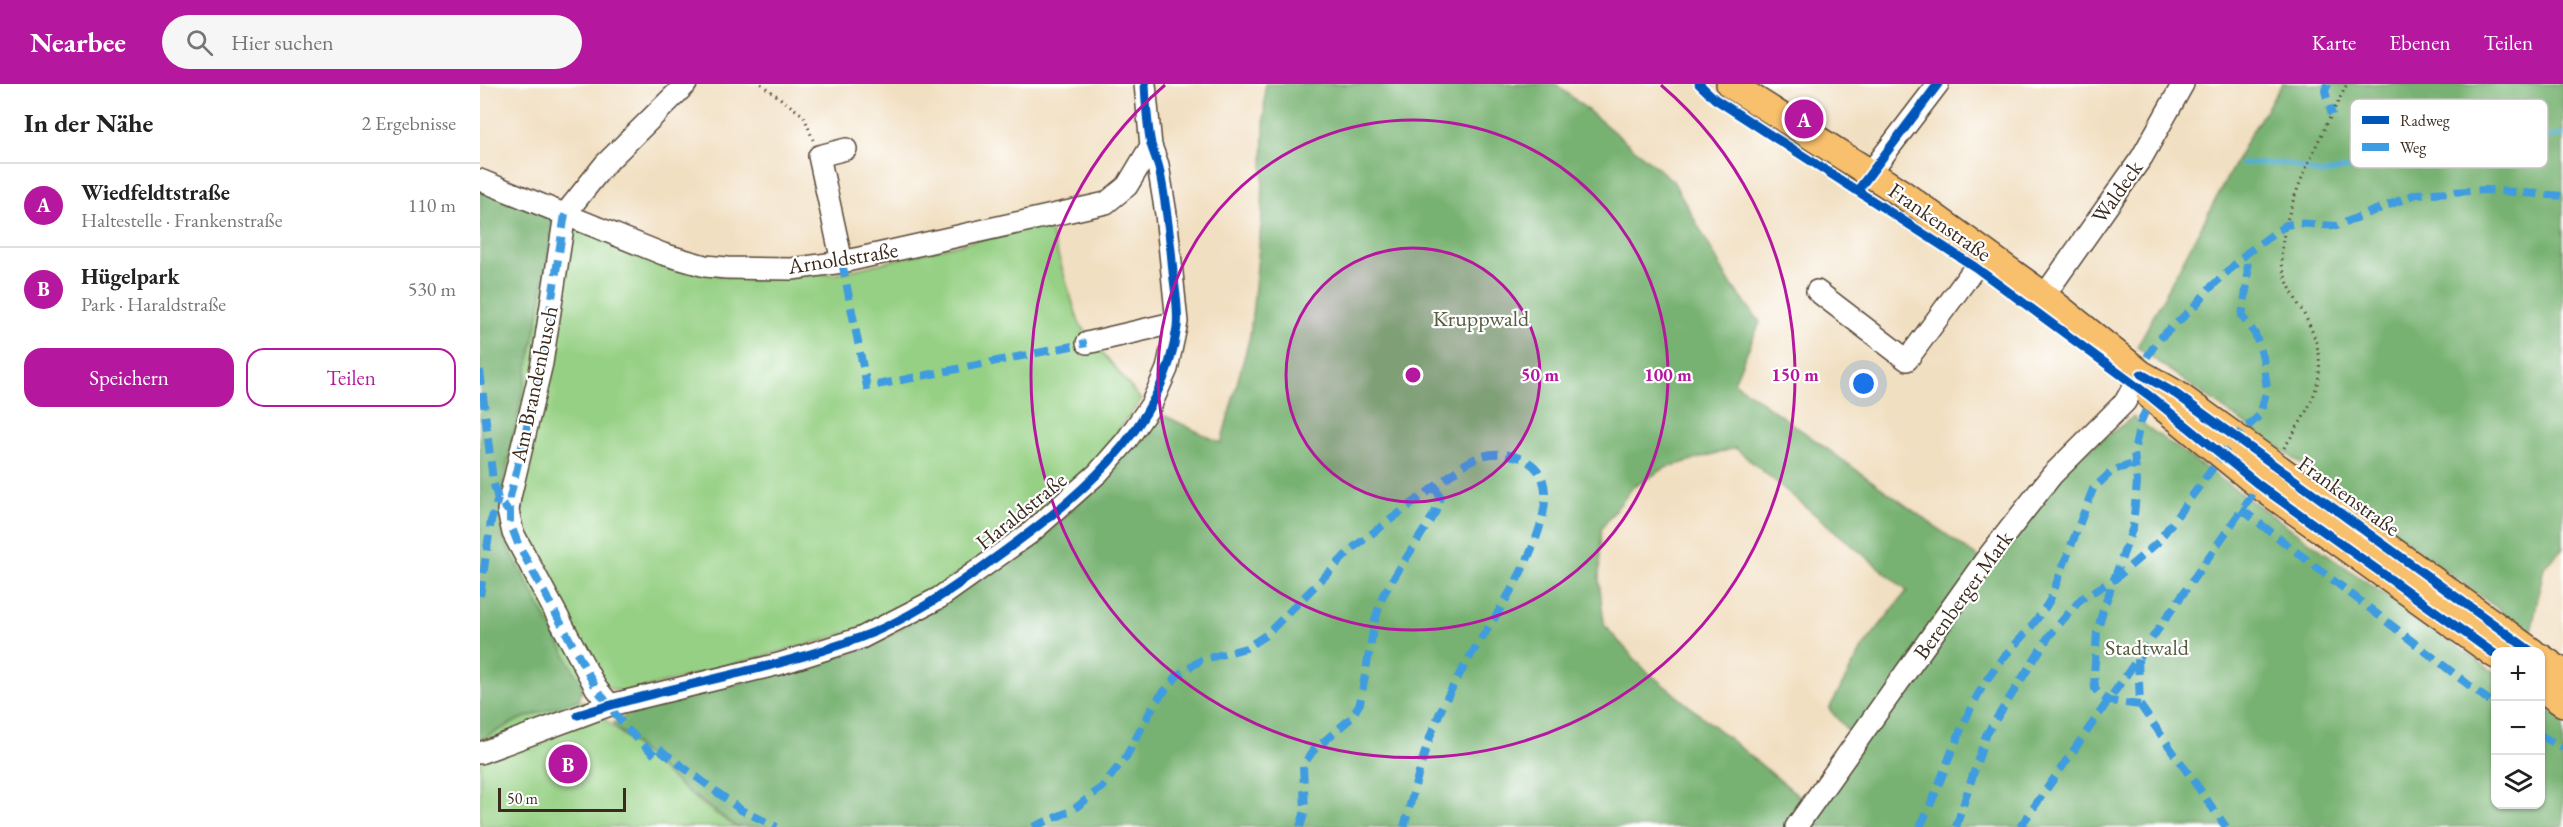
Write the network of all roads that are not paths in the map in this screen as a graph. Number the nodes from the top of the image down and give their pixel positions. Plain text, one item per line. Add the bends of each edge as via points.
1 (686, 84) edge
2 (1145, 84) edge
3 (1938, 84) edge
4 (2183, 84) edge
5 (1747, 88) edge
6 (1151, 146) junction
7 (846, 149) dead end
8 (1870, 173) junction
9 (480, 180) edge
10 (565, 214) junction
11 (1985, 254) junction
12 (842, 262) junction
13 (1816, 291) dead end
14 (2044, 296) junction
15 (1177, 322) junction
16 (1087, 344) dead end
17 (2140, 374) junction
18 (2526, 647) edge
19 (2491, 651) edge
20 (2545, 660) edge
21 (2563, 673) edge
22 (2545, 690) edge
23 (2563, 703) edge
24 (610, 705) junction
25 (480, 753) edge
26 (1796, 827) edge

1 - 10 street, Am Brandenbusch via 605,164
2 - 6 street, Haraldstraße
3 - 8 street
4 - 14 street, Waldeck via 2142,157
5 - 8 main road, Frankenstraße
6 - 12 street, Arnoldstraße via 1127,186 1106,203
6 - 15 street, Haraldstraße via 1167,214
7 - 12 street via 819,156
8 - 11 main road, Frankenstraße
9 - 10 street, Arnoldstraße
10 - 12 street, Arnoldstraße via 663,254 705,266 792,268
10 - 24 street, Am Brandenbusch via 545,347 508,511 519,546 596,688
11 - 13 street via 1907,360
11 - 14 main road, Frankenstraße
14 - 17 main road, Frankenstraße
15 - 16 street
15 - 24 street, Haraldstraße via 1167,369 1151,405 1126,441 1060,509 939,598 861,638 831,648
17 - 18 main road, Frankenstraße via 2176,394
17 - 19 main road, Frankenstraße via 2151,397 2221,456
17 - 26 street, Berenberger Mark via 2125,402 2052,475 1984,562
20 - 21 main road
22 - 23 main road
24 - 25 street, Haraldstraße

